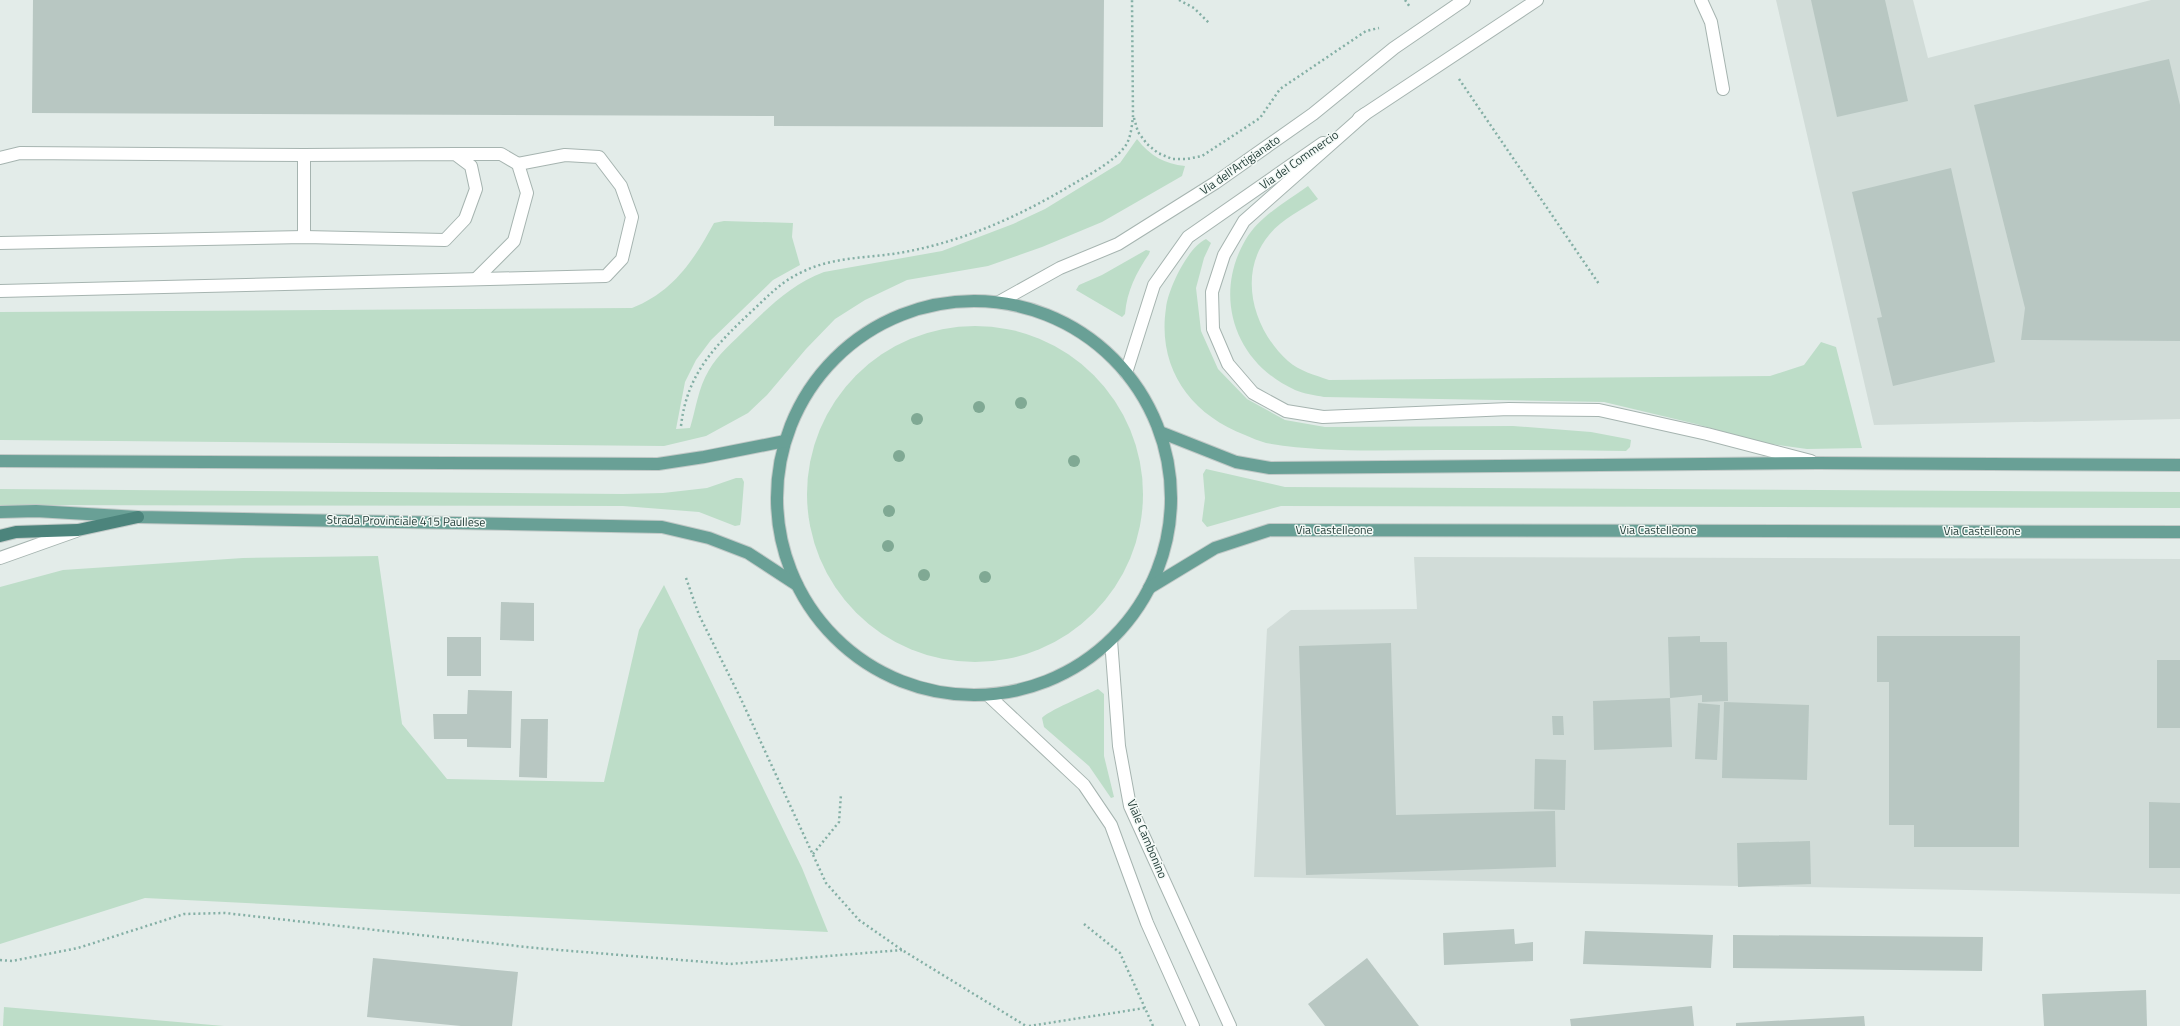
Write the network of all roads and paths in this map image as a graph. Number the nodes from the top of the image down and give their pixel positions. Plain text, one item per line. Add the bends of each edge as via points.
1 (1132, 0) edge
2 (1179, 0) edge
3 (1405, 0) edge
4 (1464, 0) edge
5 (1537, 0) edge
6 (1701, 0) edge
7 (1209, 23) dead end
8 (1385, 27) dead end
9 (1424, 27) junction
10 (1446, 60) junction
11 (1723, 89) dead end
12 (1365, 114) junction
13 (1133, 116) junction
14 (455, 154) junction
15 (304, 155) junction
16 (0, 158) edge
17 (518, 164) junction
18 (304, 238) junction
19 (0, 242) edge
20 (476, 279) junction
21 (1599, 284) dead end
22 (0, 291) edge
23 (999, 302) junction
24 (1126, 373) junction
25 (682, 426) dead end
26 (1160, 432) junction
27 (784, 441) junction
28 (0, 461) edge
29 (1818, 463) junction
30 (2180, 465) edge
31 (0, 512) edge
32 (138, 517) junction
33 (78, 530) junction
34 (2180, 532) edge
35 (0, 536) edge
36 (0, 558) edge
37 (686, 578) dead end
38 (798, 586) junction
39 (1149, 588) junction
40 (1111, 640) junction
41 (989, 696) junction
42 (841, 794) dead end
43 (813, 854) junction
44 (1084, 924) dead end
45 (902, 950) junction
46 (0, 960) edge
47 (1145, 1008) junction
48 (1026, 1026) edge
49 (1029, 1026) edge
50 (1154, 1026) edge
51 (1193, 1026) edge
52 (1230, 1026) edge

1 - 13 path
2 - 7 path via 1194,8
3 - 9 path
4 - 9 street, Via dell'Artigianato
5 - 10 street, Via del Commercio
6 - 11 street via 1711,22
8 - 13 path via 1366,31 1280,89 1260,118 1202,156 1172,159 1158,153 1138,132
9 - 23 street, Via dell'Artigianato via 1313,114 1215,183 1118,244 1060,268
10 - 12 street, Via del Commercio
10 - 21 path
12 - 24 street, Via del Commercio via 1188,237 1154,285
12 - 29 street via 1244,221 1224,255 1212,292 1213,329 1228,364 1253,393 1286,411 1323,417 1509,409 1599,410 1707,434
13 - 25 path via 1126,145 1115,156 1074,184 1012,217 940,244 899,253 821,264 780,284 717,344 701,365 690,387
14 - 15 street
14 - 17 street via 501,154
14 - 18 street via 471,166 476,190 465,219 445,240
15 - 16 street via 20,153
15 - 18 street
17 - 20 street via 527,193 514,241
17 - 20 street via 565,155 599,157 620,186 632,216 622,259 606,276
18 - 19 street
20 - 22 street
23 - 24 main road via 1028,308 1076,330 1106,352
23 - 27 main road via 938,304 908,312 880,325 854,342 831,362 796,412
24 - 26 main road via 1147,404
26 - 29 main road via 1236,462 1270,468
26 - 39 main road via 1168,463 1171,495 1169,527 1162,558
27 - 28 main road via 658,464
27 - 38 main road via 776,503 781,544 787,565
29 - 30 main road
31 - 32 main road, Strada Provinciale 415 Paullese via 36,511
32 - 33 highway
32 - 38 main road, Strada Provinciale 415 Paullese via 662,527 709,538 748,553
33 - 35 highway via 16,532
33 - 36 street
34 - 39 main road, Via Castelleone via 1270,530 1215,548
37 - 43 path via 699,615
38 - 41 main road via 810,611 845,649 888,677 937,693
39 - 40 main road via 1133,616
40 - 41 main road via 1075,668 1033,687
40 - 52 street, Viale Cambonino via 1119,746 1130,806
41 - 51 street via 1084,785 1111,825 1147,923
42 - 43 path via 839,822
43 - 45 path via 826,883 859,920
44 - 47 path via 1120,953
45 - 46 path via 730,964 535,948 225,913 184,914 78,948 12,961
45 - 48 path
47 - 49 path
47 - 50 path

